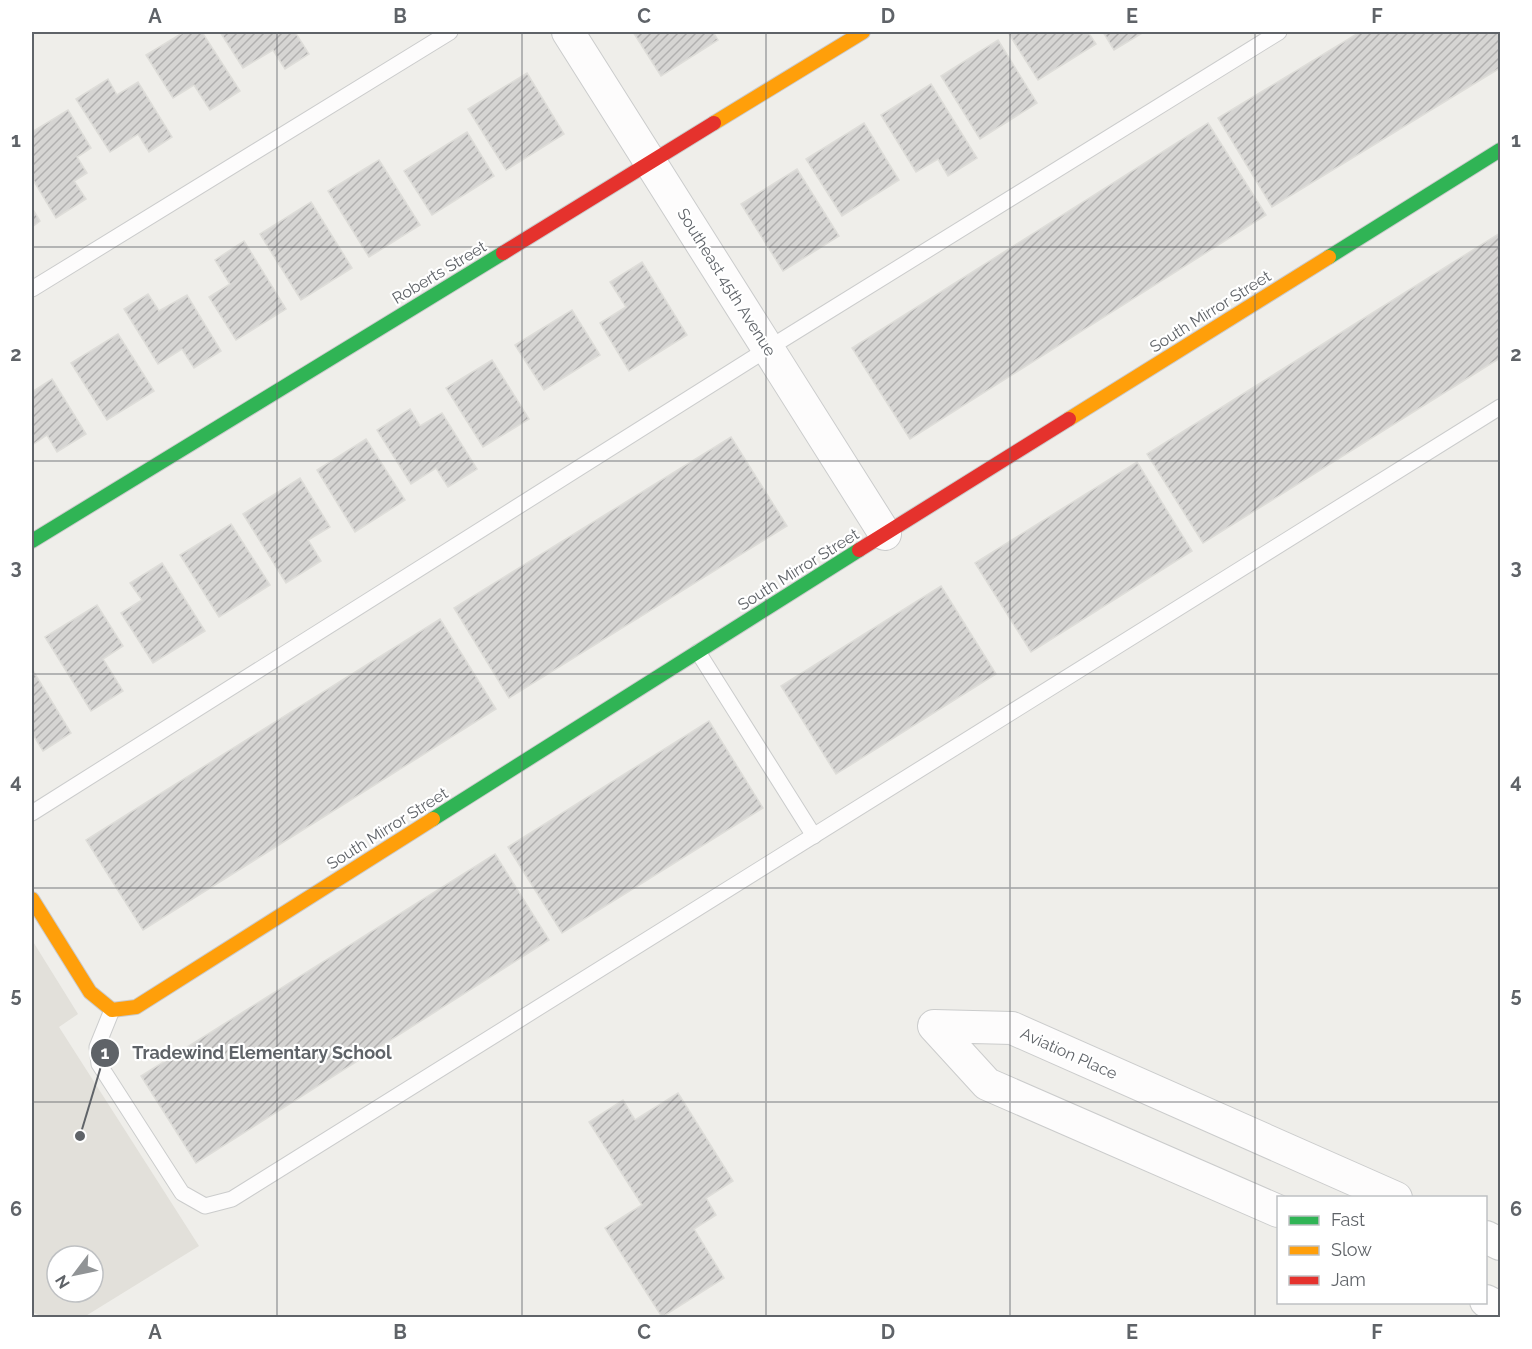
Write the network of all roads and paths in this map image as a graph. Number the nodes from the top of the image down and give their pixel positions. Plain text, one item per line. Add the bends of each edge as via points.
1 (450, 32) edge
2 (568, 32) edge
3 (863, 32) edge
4 (1279, 32) edge
5 (1500, 150) edge
6 (651, 162) junction
7 (32, 290) edge
8 (769, 348) junction
9 (1500, 407) edge
10 (885, 534) junction
11 (32, 541) edge
12 (698, 652) junction
13 (32, 813) edge
14 (814, 836) junction
15 (32, 899) edge
16 (112, 1010) junction
17 (1394, 1196) edge
18 (1277, 1211) edge

1 - 7 lane
2 - 6 street, Southeast 45th Avenue
3 - 6 street, Roberts Street
4 - 8 lane
5 - 10 street, South Mirror Street
6 - 8 street, Southeast 45th Avenue
6 - 11 street, Roberts Street
8 - 10 street, Southeast 45th Avenue
8 - 13 lane
9 - 14 lane
10 - 12 street, South Mirror Street
12 - 14 lane
12 - 16 street, South Mirror Street via 136,1007
14 - 16 lane via 232,1199 205,1206 182,1194 99,1064 97,1047
15 - 16 street via 90,992
17 - 18 street, Aviation Place via 1012,1028 934,1026 987,1084

